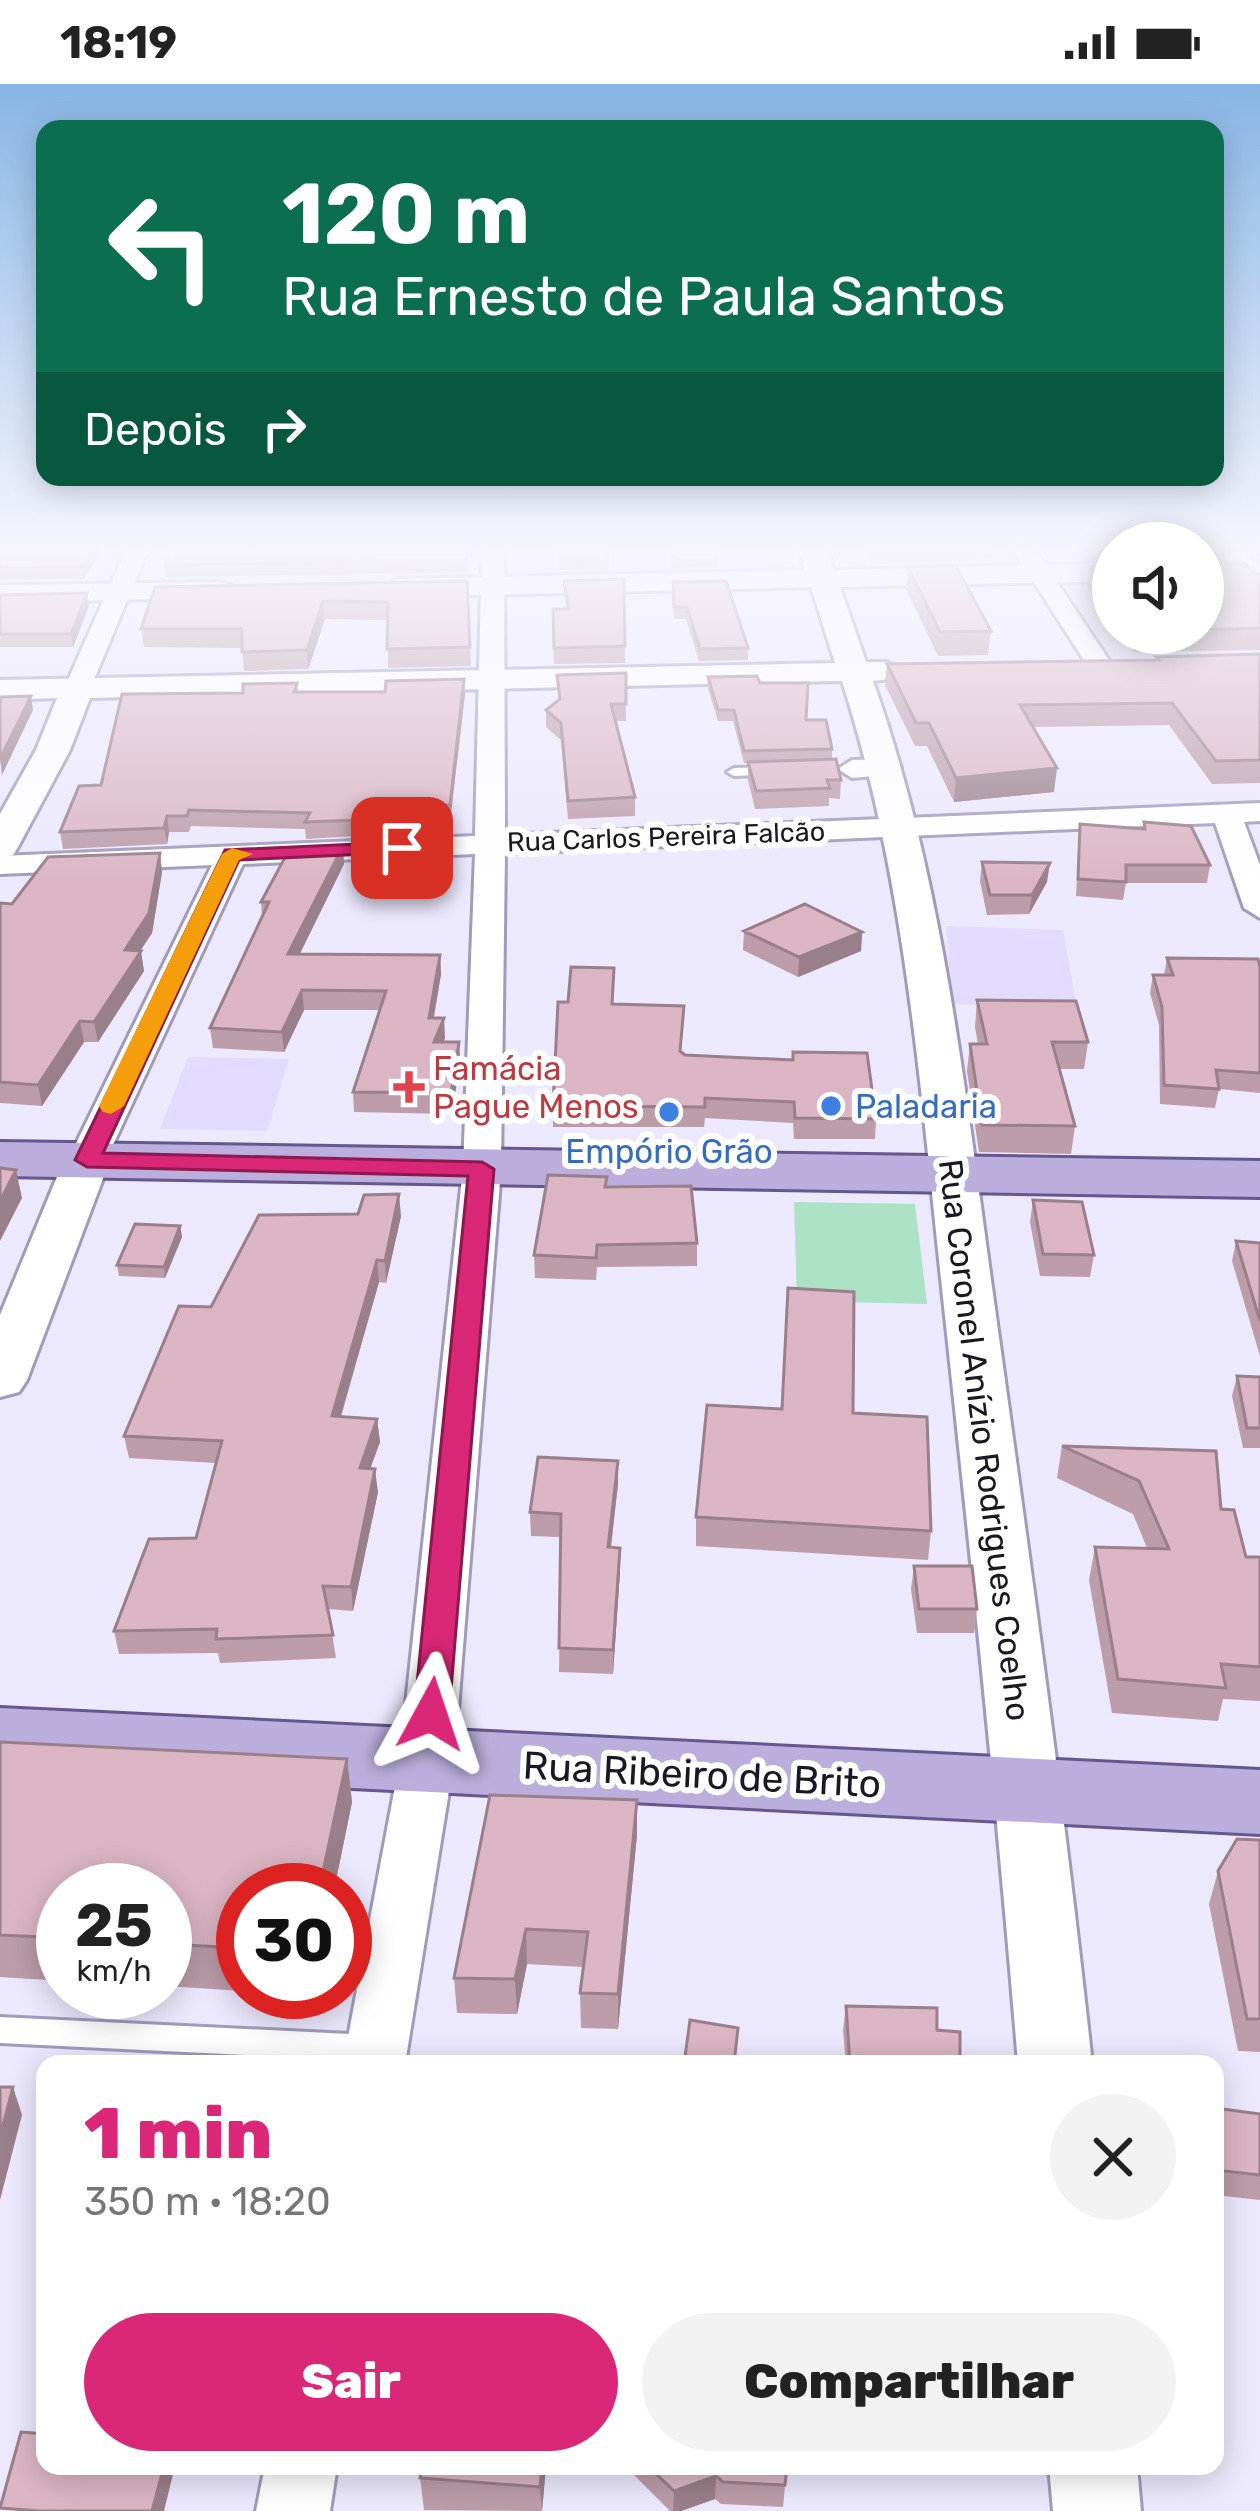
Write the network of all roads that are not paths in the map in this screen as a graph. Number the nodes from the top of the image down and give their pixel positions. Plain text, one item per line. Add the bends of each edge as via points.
1 (90, 658) edge
2 (493, 658) edge
3 (850, 658) edge
4 (1095, 658) edge
5 (1139, 665) edge
6 (1100, 666) junction
7 (1053, 667) edge
8 (922, 670) edge
9 (854, 671) junction
10 (492, 677) junction
11 (77, 688) junction
12 (0, 690) edge
13 (887, 768) junction
14 (841, 769) edge
15 (782, 771) edge
16 (734, 772) dead end
17 (1260, 812) edge
18 (1226, 813) junction
19 (902, 827) junction
20 (488, 845) junction
21 (0, 847) edge
22 (232, 854) junction
23 (0, 865) edge
24 (1260, 908) edge
25 (0, 1159) edge
26 (87, 1160) junction
27 (482, 1169) junction
28 (952, 1174) junction
29 (1260, 1179) edge
30 (0, 1380) edge
31 (0, 1739) edge
32 (427, 1760) junction
33 (1029, 1791) junction
34 (1260, 1802) edge
35 (0, 2030) edge
36 (361, 2055) edge
37 (375, 2055) edge
38 (1054, 2055) edge
39 (299, 2475) edge
40 (1094, 2475) edge
41 (293, 2511) edge
42 (1097, 2511) edge

1 - 11 street
2 - 10 street
3 - 9 street, Rua Coronel Anízio Rodrigues Coelho
4 - 6 street
5 - 6 street
6 - 7 street
8 - 9 street
9 - 10 street
9 - 13 street, Rua Coronel Anízio Rodrigues Coelho
10 - 11 street
10 - 20 street
11 - 12 street
11 - 21 street
13 - 14 street
13 - 19 street, Rua Coronel Anízio Rodrigues Coelho
15 - 16 lane
17 - 18 street, Rua Carlos Pereira Falcão
18 - 19 street, Rua Carlos Pereira Falcão
18 - 24 street
19 - 20 street, Rua Carlos Pereira Falcão
19 - 28 street, Rua Coronel Anízio Rodrigues Coelho
20 - 22 street, Rua Carlos Pereira Falcão
20 - 27 street
22 - 23 street, Rua Carlos Pereira Falcão
22 - 26 street
25 - 26 main road
26 - 27 main road
26 - 30 street
27 - 28 main road
27 - 32 street
28 - 29 main road
28 - 33 street, Rua Coronel Anízio Rodrigues Coelho
31 - 32 main road, Rua Ribeiro de Brito
32 - 33 main road, Rua Ribeiro de Brito
32 - 37 street
33 - 34 main road, Rua Ribeiro de Brito
33 - 38 street, Rua Coronel Anízio Rodrigues Coelho
35 - 36 lane
39 - 41 street
40 - 42 street

